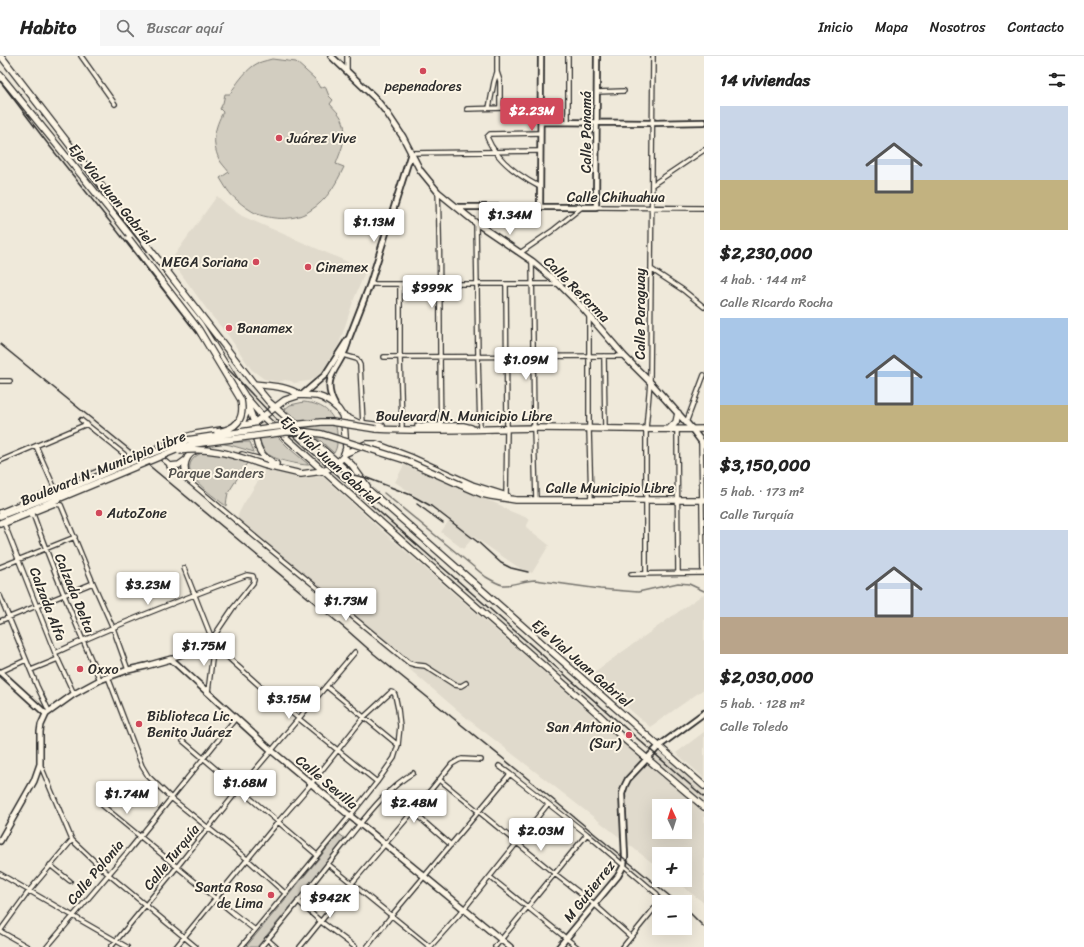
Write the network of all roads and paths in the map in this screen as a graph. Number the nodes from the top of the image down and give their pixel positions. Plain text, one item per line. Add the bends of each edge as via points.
1 (1, 56) edge
2 (81, 56) edge
3 (331, 56) edge
4 (347, 56) edge
5 (497, 56) edge
6 (541, 56) edge
7 (568, 56) edge
8 (597, 56) edge
9 (653, 56) edge
10 (347, 71) junction
11 (497, 72) junction
12 (0, 75) edge
13 (624, 91) dead end
14 (597, 92) junction
15 (115, 104) dead end
16 (490, 108) junction
17 (467, 109) dead end
18 (540, 122) junction
19 (568, 122) junction
20 (597, 122) junction
21 (704, 122) edge
22 (652, 123) junction
23 (540, 134) junction
24 (704, 150) edge
25 (540, 151) junction
26 (496, 152) junction
27 (411, 153) junction
28 (652, 185) junction
29 (540, 187) junction
30 (438, 192) junction
31 (457, 207) junction
32 (540, 207) junction
33 (582, 207) junction
34 (596, 207) junction
35 (651, 208) junction
36 (704, 208) edge
37 (117, 219) junction
38 (476, 223) junction
39 (520, 253) junction
40 (532, 261) junction
41 (651, 269) junction
42 (440, 283) junction
43 (370, 284) junction
44 (400, 284) junction
45 (477, 284) junction
46 (506, 284) junction
47 (533, 284) junction
48 (559, 284) junction
49 (704, 307) edge
50 (589, 316) junction
51 (349, 338) junction
52 (343, 355) junction
53 (440, 356) junction
54 (478, 356) junction
55 (506, 356) junction
56 (533, 356) junction
57 (589, 356) junction
58 (604, 356) junction
59 (624, 356) junction
60 (384, 357) dead end
61 (400, 357) junction
62 (704, 375) edge
63 (1, 380) edge
64 (10, 381) dead end
65 (650, 382) junction
66 (254, 384) junction
67 (302, 394) junction
68 (245, 396) junction
69 (248, 408) junction
70 (275, 408) junction
71 (338, 409) junction
72 (678, 413) junction
73 (342, 415) junction
74 (263, 416) junction
75 (81, 420) dead end
76 (686, 422) junction
77 (254, 423) junction
78 (87, 424) junction
79 (364, 424) junction
80 (241, 426) junction
81 (402, 426) junction
82 (441, 426) junction
83 (534, 428) junction
84 (478, 429) junction
85 (507, 429) junction
86 (589, 429) junction
87 (605, 429) junction
88 (646, 429) junction
89 (669, 429) junction
90 (677, 429) junction
91 (692, 429) junction
92 (704, 429) edge
93 (187, 440) junction
94 (703, 443) edge
95 (36, 446) junction
96 (153, 450) joint
97 (169, 453) junction
98 (343, 456) junction
99 (186, 460) junction
100 (0, 461) edge
101 (337, 463) junction
102 (276, 464) junction
103 (170, 466) junction
104 (323, 471) junction
105 (307, 472) junction
106 (187, 479) junction
107 (368, 490) junction
108 (56, 496) junction
109 (506, 497) junction
110 (536, 500) junction
111 (590, 500) junction
112 (703, 500) edge
113 (646, 501) junction
114 (677, 501) junction
115 (33, 514) junction
116 (1, 518) edge
117 (75, 537) junction
118 (46, 549) junction
119 (19, 559) junction
120 (0, 567) edge
121 (184, 568) dead end
122 (646, 573) junction
123 (678, 573) junction
124 (704, 573) edge
125 (631, 574) dead end
126 (92, 583) junction
127 (64, 595) junction
128 (195, 595) junction
129 (0, 596) edge
130 (36, 606) junction
131 (8, 617) junction
132 (0, 621) edge
133 (113, 628) junction
134 (83, 640) junction
135 (212, 640) junction
136 (214, 644) junction
137 (355, 652) dead end
138 (55, 653) junction
139 (58, 659) junction
140 (171, 659) junction
141 (26, 660) junction
142 (31, 670) junction
143 (128, 670) junction
144 (0, 672) edge
145 (108, 677) junction
146 (100, 680) junction
147 (466, 683) dead end
148 (326, 686) junction
149 (208, 692) junction
150 (74, 694) junction
151 (48, 713) junction
152 (704, 713) edge
153 (364, 717) junction
154 (236, 718) junction
155 (299, 718) junction
156 (183, 741) dead end
157 (398, 745) junction
158 (658, 746) junction
159 (338, 750) junction
160 (272, 751) junction
161 (647, 758) junction
162 (203, 759) junction
163 (481, 760) dead end
164 (40, 764) junction
165 (499, 766) dead end
166 (413, 773) dead end
167 (510, 774) junction
168 (440, 780) junction
169 (377, 782) junction
170 (311, 784) junction
171 (704, 786) edge
172 (239, 790) junction
173 (389, 791) junction
174 (171, 798) junction
175 (548, 804) junction
176 (103, 806) dead end
177 (704, 807) edge
178 (479, 811) junction
179 (412, 812) junction
180 (350, 816) junction
181 (278, 822) junction
182 (360, 824) junction
183 (208, 828) junction
184 (587, 834) junction
185 (140, 836) junction
186 (72, 840) junction
187 (0, 841) edge
188 (517, 843) junction
189 (385, 844) junction
190 (451, 845) junction
191 (317, 855) junction
192 (247, 859) junction
193 (328, 864) junction
194 (50, 865) junction
195 (624, 865) junction
196 (177, 867) junction
197 (0, 874) edge
198 (108, 874) junction
199 (556, 874) junction
200 (425, 876) junction
201 (490, 877) junction
202 (70, 881) dead end
203 (352, 883) junction
204 (29, 891) junction
205 (286, 894) junction
206 (216, 898) junction
207 (298, 901) junction
208 (594, 904) junction
209 (146, 905) junction
210 (528, 907) junction
211 (464, 909) junction
212 (73, 916) junction
213 (392, 916) junction
214 (320, 921) junction
215 (255, 930) junction
216 (0, 931) edge
217 (184, 937) junction
218 (631, 937) junction
219 (566, 938) junction
220 (267, 939) junction
221 (502, 940) junction
222 (116, 941) junction
223 (28, 947) edge
224 (47, 947) edge
225 (111, 947) edge
226 (127, 947) edge
227 (176, 947) edge
228 (196, 947) edge
229 (241, 947) edge
230 (261, 947) edge
231 (276, 947) edge
232 (300, 947) edge
233 (354, 947) edge
234 (367, 947) edge
235 (430, 947) edge
236 (496, 947) edge
237 (510, 947) edge
238 (559, 947) edge
239 (577, 947) edge
240 (623, 947) edge

1 - 66 main road, Eje Vial Juan Gabriel
2 - 15 street
3 - 10 main road, Calle Reforma
4 - 10 street
5 - 11 street
6 - 18 street
7 - 19 street
8 - 14 street, Calle Panamá
9 - 22 street, Calle Paraguay
10 - 27 main road, Calle Reforma via 387,113
11 - 16 street
11 - 16 street via 502,108
12 - 37 main road, Eje Vial Juan Gabriel
13 - 14 street
14 - 20 street, Calle Panamá
16 - 17 street
18 - 19 street
18 - 23 street
19 - 20 street
20 - 22 street
20 - 34 street, Calle Panamá
21 - 22 street
22 - 28 street, Calle Paraguay
23 - 25 street
23 - 26 street via 489,135 487,138
24 - 28 street
25 - 26 street
25 - 29 street
26 - 27 street
26 - 29 street via 514,171
27 - 30 main road, Calle Reforma via 420,170
27 - 43 street
28 - 35 street, Calle Paraguay
29 - 32 street
30 - 31 main road, Calle Reforma
30 - 42 street
31 - 32 street, Calle Chihuahua
31 - 38 main road, Calle Reforma
32 - 33 street, Calle Chihuahua
33 - 34 street, Calle Chihuahua
33 - 39 street
34 - 35 street, Calle Chihuahua
35 - 36 street, Calle Chihuahua
35 - 41 street, Calle Paraguay
37 - 68 main road, Eje Vial Juan Gabriel via 200,324
37 - 93 main road, bridge via 128,240 200,330 241,400 242,415 234,425 223,431
38 - 39 main road, Calle Reforma
38 - 45 street
39 - 40 main road, Calle Reforma
40 - 47 street
40 - 48 main road, Calle Reforma
41 - 49 street
41 - 65 street, Calle Paraguay
42 - 44 street
42 - 45 street
42 - 53 street
43 - 44 street
43 - 51 street
44 - 61 street
45 - 46 street
45 - 54 street
46 - 47 street
46 - 55 street
47 - 48 street
47 - 56 street
48 - 50 main road, Calle Reforma
50 - 57 street
50 - 59 main road, Calle Reforma
51 - 52 street
51 - 67 street via 325,375
52 - 71 street via 329,383 330,394
52 - 79 street via 358,359 360,365
53 - 54 street
53 - 61 street
53 - 82 street
54 - 55 street
54 - 84 street
55 - 56 street
55 - 85 street
56 - 57 street
56 - 83 street
57 - 58 street
57 - 86 street
58 - 59 street
58 - 87 street
59 - 65 main road, Calle Reforma
60 - 61 street
61 - 81 street
62 - 76 street
63 - 64 street
65 - 72 main road, Calle Reforma
65 - 88 street, Calle Paraguay
66 - 67 main road via 285,388
66 - 70 main road, Eje Vial Juan Gabriel
67 - 70 main road via 285,400
67 - 71 main road via 323,398
68 - 69 main road
68 - 74 main road, Eje Vial Juan Gabriel
69 - 77 main road
69 - 80 main road
70 - 74 main road
70 - 101 main road, Eje Vial Juan Gabriel
71 - 73 main road
72 - 76 main road, Calle Reforma
72 - 89 main road via 676,422
73 - 79 main road
73 - 98 main road via 346,443
74 - 77 main road
74 - 104 main road, Eje Vial Juan Gabriel
75 - 78 street
76 - 91 main road, Calle Reforma
77 - 80 main road
77 - 102 main road via 259,448 268,460
78 - 95 street
78 - 108 street via 124,454 125,458
79 - 81 main road
80 - 96 main road via 196,434
81 - 82 main road
82 - 84 main road via 467,426
83 - 85 main road, Boulevard N. Municipio Libre
83 - 86 main road, Boulevard N. Municipio Libre
83 - 110 street
84 - 85 main road, Boulevard N. Municipio Libre
84 - 93 main road, Boulevard N. Municipio Libre, bridge via 384,429 321,422
85 - 109 street
86 - 87 main road, Boulevard N. Municipio Libre
86 - 111 street
87 - 88 main road, Boulevard N. Municipio Libre
88 - 89 main road, Boulevard N. Municipio Libre
88 - 113 street, Calle Paraguay
89 - 90 main road, Boulevard N. Municipio Libre
90 - 91 main road, Boulevard N. Municipio Libre
90 - 114 street
91 - 92 main road, Boulevard N. Municipio Libre
91 - 94 main road, Calle Reforma
93 - 108 main road, Boulevard N. Municipio Libre, bridge
94 - 112 street
95 - 100 street
95 - 108 street
96 - 103 street
97 - 105 main road, bridge via 216,451 301,474
97 - 108 main road, Boulevard N. Municipio Libre, bridge
97 - 109 main road, Boulevard N. Municipio Libre, bridge via 208,442 286,432 306,432 328,436 405,460 482,494
98 - 101 main road
98 - 107 main road
98 - 109 main road via 366,444 376,444
99 - 102 main road via 195,451 212,448
99 - 103 main road via 179,465
99 - 106 main road
101 - 104 main road
101 - 107 main road, Eje Vial Juan Gabriel
102 - 105 main road
103 - 106 street
104 - 105 main road
104 - 161 main road, Eje Vial Juan Gabriel
106 - 147 street via 409,663 425,666 455,685 461,686
107 - 158 main road, Eje Vial Juan Gabriel
108 - 115 street
108 - 116 main road, Boulevard N. Municipio Libre
108 - 117 street
109 - 110 main road, Calle Municipio Libre
110 - 111 main road, Calle Municipio Libre
111 - 113 main road, Calle Municipio Libre
112 - 114 main road, Calle Municipio Libre
112 - 124 street
113 - 114 main road, Calle Municipio Libre
113 - 122 street, Calle Paraguay
114 - 123 street
115 - 116 street
115 - 118 street, Calzada Delta
116 - 119 street, Calzada Alfa
117 - 118 street
117 - 126 street
118 - 119 street
118 - 127 street, Calzada Delta
119 - 120 street
119 - 130 street, Calzada Alfa
121 - 128 street
122 - 123 street
122 - 125 street
123 - 124 street
126 - 127 street
126 - 133 street
127 - 130 street
127 - 134 street, Calzada Delta
128 - 133 street
128 - 135 street
128 - 135 street via 247,575 253,576 253,583
129 - 131 street
130 - 131 street
130 - 138 street, Calzada Alfa
131 - 132 street
131 - 141 street
133 - 134 street
133 - 143 street
134 - 138 street
134 - 146 street, Calzada Delta
135 - 136 street
135 - 140 street via 199,649
136 - 149 street
136 - 155 street
137 - 148 street, Calle Turquía
138 - 139 street, Calzada Alfa
139 - 142 street
139 - 150 street, Calzada Alfa
140 - 143 main road
140 - 149 main road, Calle Sevilla
141 - 142 street
141 - 144 street
142 - 151 street
143 - 145 main road
144 - 151 street
145 - 146 main road
145 - 174 street via 142,766 148,776
146 - 150 main road
148 - 153 street
148 - 155 street, Calle Turquía
149 - 154 main road, Calle Sevilla
150 - 151 main road
151 - 164 main road via 41,725
152 - 158 street, M Gutierrez
153 - 157 street
153 - 157 street via 392,692 397,702 400,726
153 - 159 street
154 - 160 main road, Calle Sevilla
154 - 162 street, Calle Polonia
155 - 159 street
155 - 160 street, Calle Turquía
156 - 162 street
157 - 169 street via 394,758
158 - 161 street, M Gutierrez
158 - 171 main road, Eje Vial Juan Gabriel
159 - 169 street
159 - 170 street
160 - 170 main road, Calle Sevilla
160 - 172 street, Calle Turquía
161 - 177 main road, Eje Vial Juan Gabriel
161 - 195 street, M Gutierrez via 628,779 623,789
162 - 172 street
162 - 174 street, Calle Polonia
163 - 168 street via 459,760 452,764
164 - 186 street
164 - 187 main road via 29,792
165 - 167 street
166 - 173 street
167 - 175 street
167 - 178 street
168 - 178 street
168 - 179 street
169 - 180 street
170 - 180 main road, Calle Sevilla
170 - 181 street
172 - 181 street
172 - 183 street, Calle Turquía
173 - 179 street
173 - 182 street
174 - 183 street
174 - 185 street, Calle Polonia
175 - 184 street
175 - 188 street
176 - 185 street
178 - 188 street
178 - 190 street
179 - 189 street
179 - 190 street
180 - 182 main road, Calle Sevilla
180 - 191 street
181 - 191 street
181 - 192 street
182 - 189 main road, Calle Sevilla
182 - 193 street
183 - 192 street
183 - 196 street, Calle Turquía
184 - 195 street
184 - 199 street
185 - 196 street
185 - 198 street, Calle Polonia
186 - 194 street
186 - 198 street
188 - 199 street
188 - 201 street
189 - 200 main road, Calle Sevilla
189 - 203 street
190 - 200 street
191 - 205 street
192 - 205 street
192 - 206 street
193 - 203 street
193 - 207 street
194 - 202 street
194 - 204 street
195 - 208 street, M Gutierrez
195 - 218 street via 655,891 658,897 657,905
196 - 206 street
196 - 209 street, Calle Turquía
197 - 204 street
198 - 209 street
198 - 212 street, Calle Polonia
199 - 208 street
199 - 210 street
200 - 211 main road, Calle Sevilla
200 - 213 street
201 - 210 street
201 - 211 street
203 - 213 street
203 - 214 street
204 - 212 street
204 - 216 street
205 - 215 street
206 - 215 street
206 - 217 street
207 - 214 street
207 - 220 street
208 - 218 street
208 - 219 street, M Gutierrez
209 - 217 street
209 - 222 street, Calle Turquía
210 - 219 street
210 - 221 street
211 - 221 main road, Calle Sevilla
211 - 235 street
212 - 222 street
212 - 224 street, Calle Polonia
213 - 234 street
213 - 235 street
214 - 232 street
214 - 233 street
215 - 229 street
216 - 223 street
217 - 227 street
217 - 228 street
218 - 240 street
219 - 238 street, M Gutierrez
219 - 239 street
220 - 230 street
220 - 231 street
221 - 236 street
221 - 237 main road, Calle Sevilla
222 - 225 street, Calle Turquía
222 - 226 street

